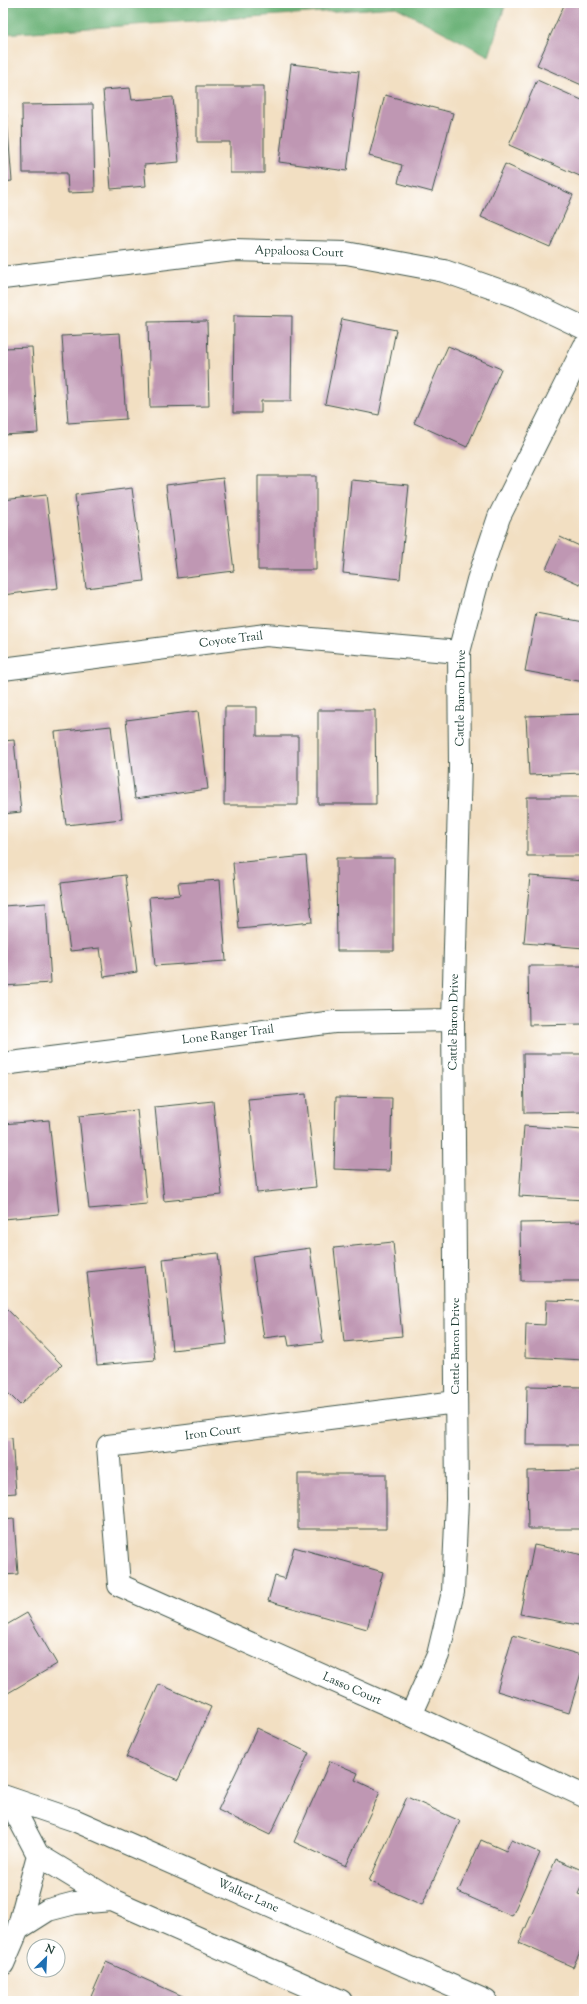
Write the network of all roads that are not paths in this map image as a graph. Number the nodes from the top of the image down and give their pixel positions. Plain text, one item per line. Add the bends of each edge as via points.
1 (3, 278) edge
2 (584, 328) edge
3 (584, 347) edge
4 (459, 652) junction
5 (3, 669) edge
6 (453, 1020) junction
7 (3, 1064) edge
8 (456, 1402) junction
9 (119, 1585) joint
10 (411, 1715) junction
11 (584, 1796) edge
12 (5, 1801) edge
13 (38, 1855) junction
14 (112, 1900) junction
15 (18, 1929) junction
16 (3, 1964) edge
17 (341, 2001) edge
18 (486, 2001) edge

1 - 2 street, Appaloosa Court via 233,250 346,252 444,271 521,298
3 - 4 street, Cattle Baron Drive via 499,517 478,580
4 - 5 street, Coyote Trail via 266,635
4 - 6 street, Cattle Baron Drive via 460,766
6 - 7 street, Lone Ranger Trail via 334,1022
6 - 8 street, Cattle Baron Drive
8 - 9 street, Iron Court via 108,1446
8 - 10 street, Cattle Baron Drive via 457,1500 453,1592 438,1655
9 - 10 street, Lasso Court
10 - 11 street, Lasso Court
12 - 13 street
12 - 18 street, Walker Lane via 74,1820
13 - 14 street
13 - 15 street
14 - 15 street via 75,1903 48,1910
14 - 17 street
15 - 16 street

